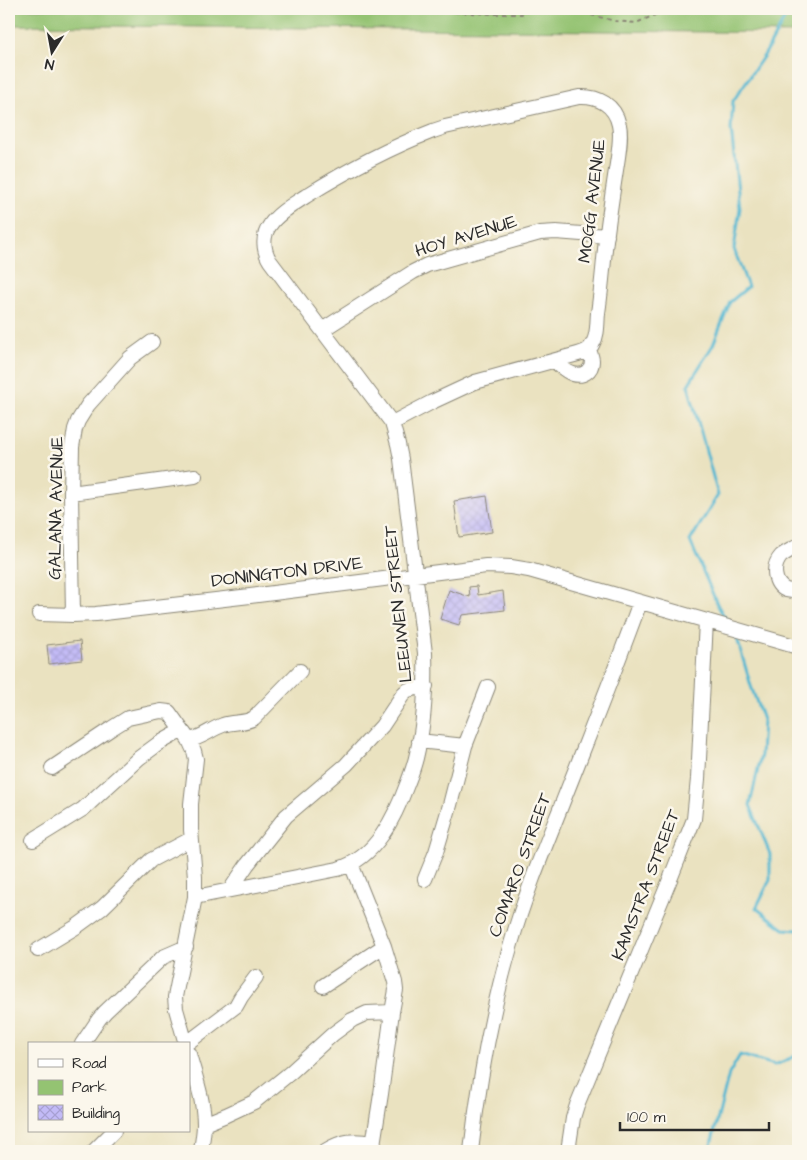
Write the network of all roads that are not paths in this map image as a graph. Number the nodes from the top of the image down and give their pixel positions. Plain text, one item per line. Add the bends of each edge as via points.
1 (606, 236) junction
2 (270, 261) joint
3 (322, 330) junction
4 (152, 342) dead end
5 (589, 350) junction
6 (554, 361) junction
7 (392, 423) junction
8 (195, 476) dead end
9 (71, 493) junction
10 (798, 546) edge
11 (415, 575) junction
12 (798, 590) edge
13 (640, 602) junction
14 (39, 614) dead end
15 (73, 615) junction
16 (711, 622) junction
17 (798, 647) edge
18 (300, 671) dead end
19 (426, 686) junction
20 (488, 686) dead end
21 (185, 735) junction
22 (419, 741) junction
23 (465, 746) junction
24 (52, 768) dead end
25 (191, 839) junction
26 (33, 840) dead end
27 (351, 864) junction
28 (425, 879) dead end
29 (230, 890) junction
30 (195, 897) junction
31 (384, 946) junction
32 (186, 947) junction
33 (38, 950) dead end
34 (256, 977) dead end
35 (323, 986) dead end
36 (392, 1012) junction
37 (83, 1042) edge
38 (185, 1042) edge
39 (189, 1042) edge
40 (190, 1062) edge
41 (193, 1085) edge
42 (204, 1124) junction
43 (113, 1132) edge
44 (373, 1147) edge
45 (94, 1151) edge
46 (201, 1151) edge
47 (325, 1151) edge
48 (471, 1151) edge
49 (568, 1151) edge

1 - 2 street, MOGG AVENUE via 619,125 603,101 579,97 445,127 342,174 298,201 271,223 264,238
1 - 3 street, HOY AVENUE via 540,233 427,265
1 - 5 street, MOGG AVENUE via 595,338
2 - 3 street, LEEUWEN STREET
3 - 7 street, LEEUWEN STREET
4 - 9 street, GALANA AVENUE via 130,358 78,421 72,447
5 - 6 street
5 - 6 street, MOGG AVENUE via 592,359 586,374 572,374
6 - 7 street via 474,382
7 - 11 street, LEEUWEN STREET via 401,459
8 - 9 street
9 - 15 street, GALANA AVENUE
10 - 12 street via 780,557 775,573 781,586
11 - 13 street, DONINGTON DRIVE via 511,566
11 - 15 street, DONINGTON DRIVE
11 - 19 street, LEEUWEN STREET
13 - 16 street, DONINGTON DRIVE
13 - 48 street, COMARO STREET via 534,874 511,944 484,1058
14 - 15 street, DONINGTON DRIVE
16 - 17 street, DONINGTON DRIVE
16 - 49 street, KAMSTRA STREET via 694,819 573,1118
18 - 21 street via 254,718 224,725 200,737
19 - 22 street, LEEUWEN STREET
19 - 29 street via 404,693 382,726 346,765 286,816
20 - 23 street
21 - 24 street via 165,711 128,718
21 - 25 street via 196,759
21 - 26 street via 158,744 82,809
22 - 23 street
22 - 27 street, LEEUWEN STREET via 402,798 385,831 370,850
23 - 28 street via 436,852
25 - 30 street
25 - 33 street via 151,860 102,908
27 - 29 street, LEEUWEN STREET
27 - 31 street
29 - 30 street, LEEUWEN STREET
30 - 32 street
31 - 35 street
31 - 36 street via 396,990
32 - 37 street via 163,957 105,1012
32 - 38 street via 175,1002
34 - 39 street via 236,1006
36 - 42 street via 367,1013 352,1020 254,1102
36 - 44 street
40 - 41 street
41 - 42 street via 203,1108
42 - 46 street
43 - 45 street
44 - 47 street via 356,1140

